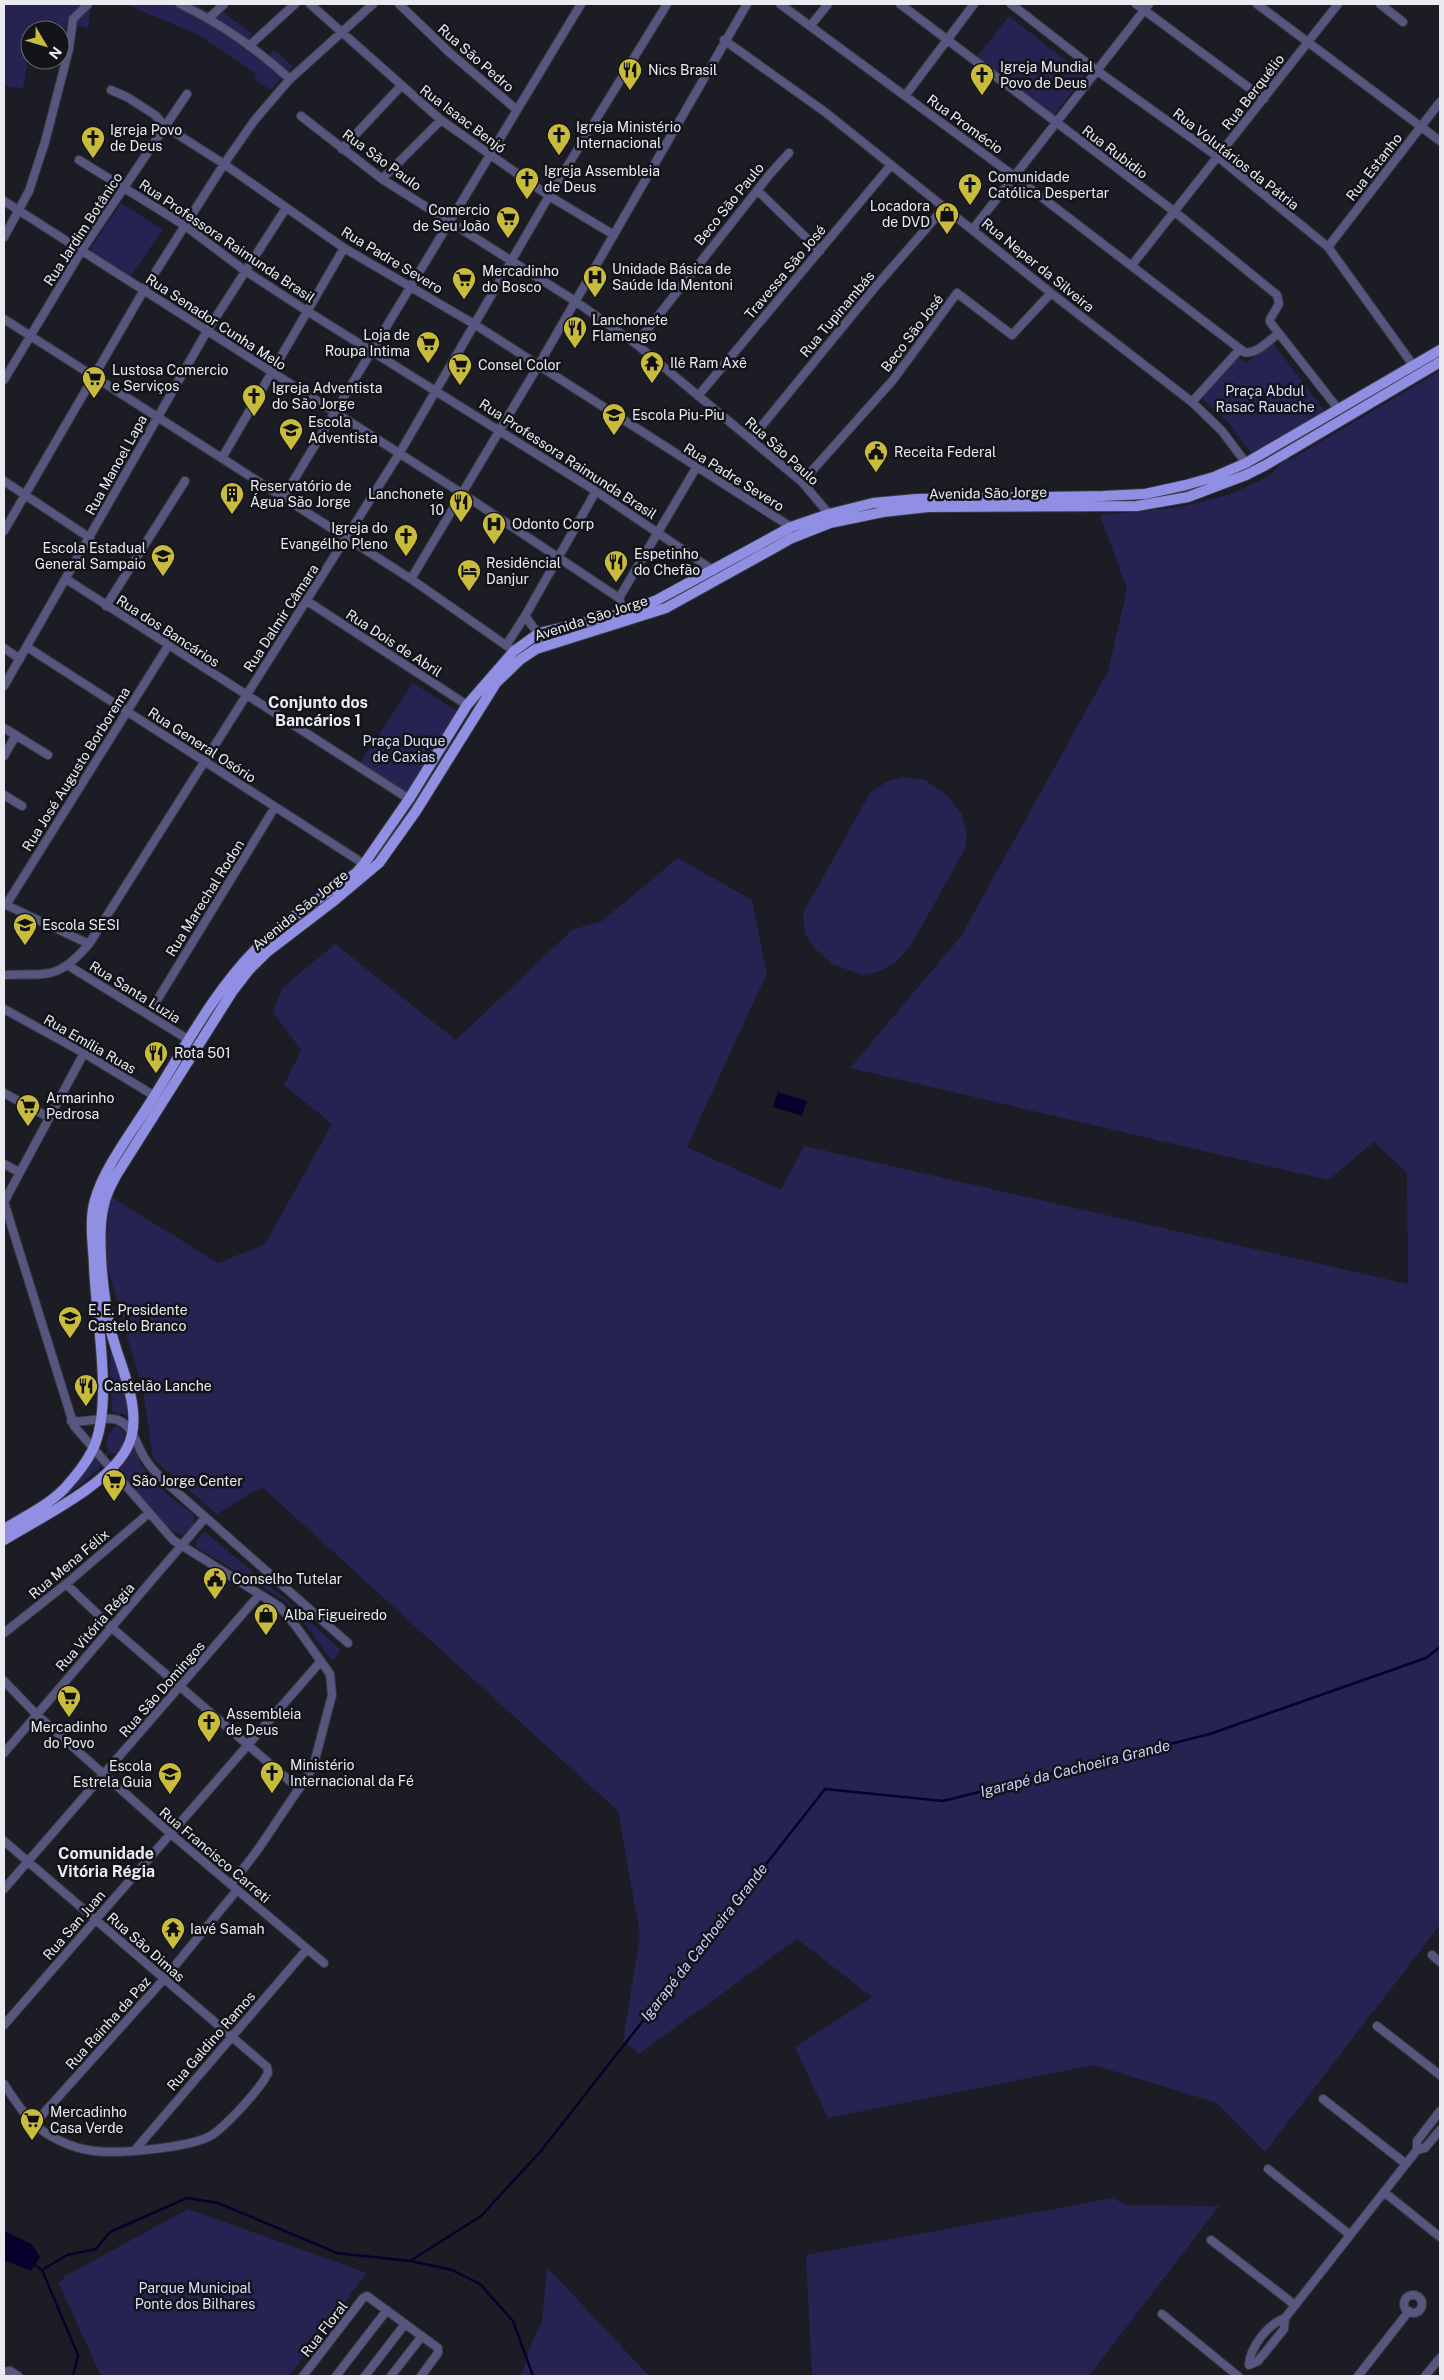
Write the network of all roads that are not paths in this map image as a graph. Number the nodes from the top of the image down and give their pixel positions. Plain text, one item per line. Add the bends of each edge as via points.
1 (88, 4) edge
2 (180, 4) edge
3 (224, 4) edge
4 (295, 4) edge
5 (310, 4) edge
6 (373, 4) edge
7 (399, 4) edge
8 (580, 4) edge
9 (667, 4) edge
10 (747, 4) edge
11 (780, 4) edge
12 (828, 4) edge
13 (900, 4) edge
14 (974, 4) edge
15 (1011, 4) edge
16 (1136, 4) edge
17 (1257, 4) edge
18 (1338, 4) edge
19 (1380, 4) edge
20 (1146, 7) edge
21 (209, 18) junction
22 (1404, 22) dead end
23 (811, 25) junction
24 (342, 32) junction
25 (946, 38) junction
26 (724, 40) junction
27 (1308, 42) junction
28 (249, 46) junction
29 (1096, 70) junction
30 (290, 79) junction
31 (401, 86) junction
32 (111, 90) dead end
33 (188, 94) dead end
34 (905, 96) junction
35 (1264, 99) junction
36 (1440, 102) edge
37 (516, 109) junction
38 (301, 116) dead end
39 (441, 120) junction
40 (1055, 123) junction
41 (166, 127) junction
42 (1422, 127) junction
43 (1440, 141) edge
44 (342, 149) junction
45 (789, 153) dead end
46 (488, 155) junction
47 (1218, 157) junction
48 (79, 160) dead end
49 (224, 164) junction
50 (891, 165) junction
51 (1014, 176) junction
52 (382, 178) junction
53 (125, 188) junction
54 (758, 190) junction
55 (548, 196) junction
56 (4, 201) edge
57 (945, 207) junction
58 (286, 208) junction
59 (20, 210) junction
60 (1175, 212) junction
61 (449, 222) junction
62 (184, 225) junction
63 (973, 228) junction
64 (614, 235) junction
65 (4, 237) edge
66 (1328, 247) junction
67 (344, 248) junction
68 (82, 250) junction
69 (820, 251) junction
70 (511, 261) junction
71 (1132, 265) junction
72 (244, 270) junction
73 (410, 285) junction
74 (144, 290) junction
75 (1051, 293) junction
76 (575, 301) junction
77 (307, 310) junction
78 (4, 319) edge
79 (474, 324) junction
80 (207, 331) junction
81 (1278, 334) junction
82 (30, 336) junction
83 (636, 344) junction
84 (1240, 349) junction
85 (1440, 350) edge
86 (372, 352) junction
87 (1440, 362) edge
88 (1413, 365) junction
89 (538, 366) junction
90 (271, 372) junction
91 (94, 376) junction
92 (4, 380) edge
93 (436, 390) junction
94 (698, 396) junction
95 (1192, 402) junction
96 (1339, 410) junction
97 (334, 412) junction
98 (157, 416) junction
99 (500, 430) junction
100 (751, 439) junction
101 (399, 454) junction
102 (222, 458) junction
103 (1246, 463) junction
104 (696, 468) junction
105 (185, 480) dead end
106 (4, 481) edge
107 (802, 482) junction
108 (596, 491) junction
109 (462, 494) junction
110 (26, 495) junction
111 (283, 498) junction
112 (829, 514) junction
113 (791, 527) junction
114 (4, 531) edge
115 (657, 532) junction
116 (90, 538) junction
117 (347, 540) junction
118 (557, 558) junction
119 (714, 571) junction
120 (66, 579) junction
121 (411, 579) junction
122 (619, 598) junction
123 (307, 602) junction
124 (106, 606) junction
125 (525, 616) junction
126 (625, 617) junction
127 (539, 633) junction
128 (546, 644) junction
129 (168, 646) junction
130 (27, 647) junction
131 (510, 647) junction
132 (4, 648) edge
133 (20, 659) junction
134 (4, 686) edge
135 (246, 696) junction
136 (467, 705) junction
137 (126, 711) junction
138 (4, 728) edge
139 (16, 734) junction
140 (48, 755) dead end
141 (4, 756) edge
142 (204, 760) junction
143 (4, 796) edge
144 (409, 800) junction
145 (22, 806) dead end
146 (276, 807) junction
147 (364, 864) junction
148 (5, 905) edge
149 (89, 944) junction
150 (69, 966) junction
151 (5, 977) edge
152 (156, 1002) dead end
153 (4, 1009) edge
154 (189, 1040) junction
155 (84, 1053) junction
156 (4, 1093) edge
157 (159, 1098) junction
158 (48, 1117) junction
159 (4, 1164) edge
160 (19, 1172) junction
161 (4, 1202) edge
162 (100, 1420) junction
163 (71, 1421) junction
164 (132, 1432) junction
165 (93, 1450) junction
166 (112, 1468) junction
167 (148, 1513) junction
168 (205, 1518) junction
169 (4, 1529) edge
170 (4, 1540) edge
171 (182, 1547) junction
172 (66, 1584) junction
173 (259, 1595) junction
174 (111, 1627) junction
175 (4, 1633) edge
176 (348, 1644) dead end
177 (321, 1661) junction
178 (4, 1681) edge
179 (180, 1686) junction
180 (37, 1715) junction
181 (246, 1746) junction
182 (4, 1753) edge
183 (104, 1775) junction
184 (299, 1789) junction
185 (170, 1834) junction
186 (4, 1841) edge
187 (28, 1861) junction
188 (234, 1888) junction
189 (4, 1889) edge
190 (96, 1920) junction
191 (307, 1949) junction
192 (1432, 1955) dead end
193 (1440, 1962) edge
194 (324, 1963) dead end
195 (164, 1979) junction
196 (4, 2025) edge
197 (1377, 2026) dead end
198 (231, 2038) junction
199 (1440, 2075) edge
200 (4, 2084) edge
201 (1323, 2099) dead end
202 (1440, 2111) edge
203 (34, 2124) junction
204 (1440, 2130) edge
205 (134, 2150) junction
206 (1417, 2150) junction
207 (1406, 2164) junction
208 (1268, 2169) dead end
209 (1384, 2192) junction
210 (1350, 2235) junction
211 (1440, 2237) edge
212 (1212, 2240) dead end
213 (1295, 2305) junction
214 (387, 2310) junction
215 (1409, 2312) dead end
216 (1162, 2314) dead end
217 (1285, 2318) junction
218 (405, 2324) junction
219 (422, 2336) junction
220 (1440, 2358) edge
221 (1249, 2365) junction
222 (4, 2372) edge
223 (6, 2376) edge
224 (18, 2376) edge
225 (303, 2376) edge
226 (336, 2376) edge
227 (365, 2376) edge
228 (391, 2376) edge
229 (421, 2376) edge
230 (1239, 2376) edge
231 (1358, 2376) edge
232 (1425, 2376) edge

1 - 59 street via 73,19 69,49 45,142
2 - 21 street
3 - 21 street
4 - 28 street
5 - 24 street, Rua Isaac Benjó
6 - 24 street
7 - 37 street, Rua São Pedro
8 - 37 street
9 - 55 street, Rua Dalmir Câmara
10 - 26 street
11 - 23 street, Rua Promécio
12 - 23 street
13 - 25 street, Rua Rubidio
14 - 25 street
15 - 29 street, Rua Volutários da Pátria
16 - 20 street
17 - 27 street
18 - 27 street, Rua Berquélio
19 - 22 street
20 - 29 street
20 - 35 street
21 - 28 street
23 - 34 street, Rua Promécio
24 - 30 street
24 - 31 street, Rua Isaac Benjó
25 - 34 street
25 - 40 street, Rua Rubidio
26 - 50 street, Rua Neper da Silveira via 826,112
26 - 64 street
27 - 35 street, Rua Berquélio
27 - 42 street
28 - 30 street
29 - 40 street
29 - 47 street, Rua Volutários da Pátria
30 - 49 street via 254,121
31 - 39 street, Rua Isaac Benjó
31 - 44 street
32 - 41 street, Rua Padre Severo via 155,115
33 - 41 street, Rua Jardim Botânico
34 - 51 street, Rua Promécio
35 - 47 street, Rua Berquélio
36 - 42 street, Rua Estanho
37 - 46 street
38 - 44 street, Rua São Paulo
39 - 46 street, Rua Isaac Benjó
39 - 52 street
40 - 51 street
40 - 60 street, Rua Rubidio
41 - 49 street, Rua Padre Severo
41 - 53 street, Rua Jardim Botânico
42 - 43 street
42 - 66 street, Rua Estanho
44 - 52 street, Rua São Paulo
45 - 54 street, Beco São Paulo
46 - 55 street, Rua Isaac Benjó
46 - 61 street
47 - 60 street, Rua Berquélio
47 - 66 street, Rua Volutários da Pátria
48 - 53 street, Rua Professora Raimunda Brasil
49 - 58 street, Rua Padre Severo
49 - 62 street
50 - 57 street, Rua Neper da Silveira
50 - 69 street, Travessa São José
51 - 63 street
51 - 71 street, Rua Promécio
52 - 61 street, Rua São Paulo
53 - 62 street, Rua Professora Raimunda Brasil
53 - 68 street, Rua Jardim Botânico
54 - 69 street
54 - 83 street, Beco São Paulo
55 - 64 street, Rua Isaac Benjó
55 - 70 street, Rua Dalmir Câmara
56 - 59 street, Rua Senador Cunha Melo
57 - 63 street, Rua Neper da Silveira
57 - 100 street, Rua Tupinambás
58 - 67 street, Rua Padre Severo
58 - 72 street, Rua Manoel Lapa
59 - 65 street
59 - 68 street, Rua Senador Cunha Melo
60 - 71 street, Rua Berquélio
60 - 81 street, Rua Rubidio via 1277,295 1279,304 1270,320
61 - 70 street, Rua São Paulo
61 - 73 street
62 - 72 street, Rua Professora Raimunda Brasil
62 - 74 street
63 - 75 street, Rua Neper da Silveira
64 - 76 street
66 - 88 street, Rua Volutários da Pátria
67 - 73 street, Rua Padre Severo
67 - 77 street
68 - 74 street, Rua Senador Cunha Melo
68 - 82 street, Rua Jardim Botânico
69 - 94 street, Travessa São José
70 - 76 street, Rua São Paulo
70 - 79 street, Rua Dalmir Câmara
71 - 84 street, Rua Promécio
72 - 77 street, Rua Professora Raimunda Brasil
72 - 80 street, Rua Manoel Lapa
73 - 79 street, Rua Padre Severo
73 - 86 street
74 - 80 street, Rua Senador Cunha Melo
74 - 91 street
75 - 95 street, Rua Neper da Silveira
75 - 107 street, Beco São José via 1012,335 957,293 893,380
76 - 83 street, Rua São Paulo
76 - 89 street
77 - 86 street, Rua Professora Raimunda Brasil
77 - 90 street
78 - 82 street
79 - 89 street, Rua Padre Severo
79 - 93 street, Rua Dalmir Câmara
80 - 90 street, Rua Senador Cunha Melo
80 - 98 street, Rua Manoel Lapa
81 - 84 street via 1252,352
81 - 96 street
82 - 91 street
82 - 92 street, Rua Jardim Botânico
83 - 94 street, Rua São Paulo
84 - 95 street
85 - 88 main road, Avenida São Jorge
86 - 93 street, Rua Professora Raimunda Brasil
86 - 97 street
87 - 126 main road, Avenida São Jorge via 1255,470 1188,497 1137,506 928,507 856,516 830,522 792,538 666,608
88 - 96 main road, Avenida São Jorge
89 - 99 street
89 - 104 street, Rua Padre Severo
90 - 97 street, Rua Senador Cunha Melo
90 - 102 street
91 - 98 street
91 - 110 street
93 - 99 street, Rua Professora Raimunda Brasil
93 - 101 street, Rua Dalmir Câmara
94 - 100 street, Rua São Paulo
95 - 103 street, Rua Neper da Silveira via 1222,431
96 - 103 main road, Avenida São Jorge
97 - 101 street, Rua Senador Cunha Melo
97 - 111 street
98 - 102 street
98 - 116 street, Rua Manoel Lapa
99 - 108 street, Rua Professora Raimunda Brasil
99 - 109 street
100 - 107 street, Rua São Paulo
101 - 109 street, Rua Senador Cunha Melo
101 - 117 street, Rua Dalmir Câmara
102 - 111 street
103 - 112 main road, Avenida São Jorge via 1186,485 1145,494 917,499 873,503
104 - 113 street, Rua Padre Severo
104 - 115 street
105 - 124 street
106 - 110 street
107 - 112 street, Rua São Paulo
108 - 115 street, Rua Professora Raimunda Brasil
108 - 118 street
109 - 118 street, Rua Senador Cunha Melo
109 - 121 street
110 - 114 street
110 - 116 street
111 - 117 street
112 - 113 main road, Avenida São Jorge
113 - 119 main road, Avenida São Jorge
115 - 119 street, Rua Professora Raimunda Brasil
115 - 122 street
116 - 120 street, Rua Manoel Lapa
117 - 121 street
117 - 123 street, Rua Dalmir Câmara
118 - 122 street, Rua Senador Cunha Melo
118 - 125 street
119 - 126 main road, Avenida São Jorge
120 - 124 street, Rua dos Bancários
120 - 130 street, Rua Manoel Lapa
121 - 131 street
122 - 126 street
123 - 135 street, Rua Dalmir Câmara
123 - 136 street, Rua Dois de Abril
124 - 129 street, Rua dos Bancários
125 - 127 street
125 - 131 street
126 - 127 main road, Avenida São Jorge
126 - 128 main road, Avenida São Jorge
127 - 128 street
127 - 131 main road, Avenida São Jorge
128 - 157 main road, Avenida São Jorge via 521,659 496,683 412,817 379,862 249,970
129 - 135 street, Rua dos Bancários
129 - 137 street, Rua José Augusto Borborema
130 - 133 street, Rua Manoel Lapa
130 - 137 street, Rua General Osório
131 - 136 main road, Avenida São Jorge
132 - 133 street
133 - 134 street, Rua Manoel Lapa
135 - 142 street, Rua Dalmir Câmara
135 - 144 street, Rua dos Bancários
136 - 144 main road, Avenida São Jorge
137 - 142 street, Rua General Osório
137 - 148 street, Rua José Augusto Borborema
138 - 139 street
139 - 140 street
139 - 141 street
142 - 146 street, Rua General Osório
142 - 149 street, Rua Dalmir Câmara
143 - 145 street
144 - 147 main road, Avenida São Jorge
146 - 147 street, Rua General Osório
146 - 152 street, Rua Marechal Rodon
147 - 154 main road, Avenida São Jorge via 258,947 232,976
148 - 149 street
149 - 150 street, Rua Dalmir Câmara
150 - 151 street, Rua Dalmir Câmara via 48,974
150 - 154 street, Rua Santa Luzia
153 - 155 street, Rua Emília Ruas
154 - 157 main road, Avenida São Jorge
155 - 157 street, Rua Emília Ruas
155 - 158 street
156 - 158 street
157 - 162 main road, Avenida São Jorge via 100,1186 92,1214 104,1387
157 - 164 main road, Avenida São Jorge via 108,1192 101,1222 109,1323 131,1397
158 - 160 street
159 - 160 street
160 - 161 street
161 - 163 street
162 - 163 street
162 - 164 street via 118,1420
162 - 165 main road, Avenida São Jorge
163 - 165 street, Rua Rainha da Paz
164 - 166 main road, Avenida São Jorge via 127,1447
164 - 168 street via 149,1465
165 - 166 street, Rua Rainha da Paz
165 - 169 main road, Avenida São Jorge via 63,1490 45,1505
166 - 167 street, Rua Rainha da Paz
166 - 170 main road, Avenida São Jorge via 98,1481
167 - 171 street, Rua Rainha da Paz
167 - 172 street, Rua Mena Félix
168 - 171 street, Rua Vitória Régia
168 - 176 street
171 - 173 street, Rua Rainha da Paz
171 - 174 street, Rua Vitória Régia
172 - 174 street
172 - 175 street, Rua Mena Félix
173 - 177 street, Rua Rainha da Paz via 280,1608
173 - 179 street, Rua São Domingos
174 - 179 street
174 - 180 street, Rua Vitória Régia
177 - 181 street, Rua San Juan
177 - 184 street, Rua Rainha da Paz via 331,1677 332,1695 315,1760
178 - 180 street, Rua Francisco Carreti
179 - 181 street
179 - 183 street, Rua São Domingos
180 - 182 street, Rua Vitória Régia
180 - 183 street, Rua Francisco Carreti
181 - 184 street
181 - 185 street, Rua San Juan
183 - 185 street, Rua Francisco Carreti
183 - 187 street, Rua São Domingos
184 - 188 street, Rua Rainha da Paz
185 - 188 street, Rua Francisco Carreti
185 - 190 street, Rua San Juan
186 - 187 street, Rua São Dimas
187 - 189 street, Rua São Domingos
187 - 190 street, Rua São Dimas
188 - 191 street, Rua Francisco Carreti
188 - 195 street, Rua Rainha da Paz
190 - 195 street, Rua São Dimas
190 - 196 street, Rua San Juan
191 - 194 street, Rua Francisco Carreti
191 - 198 street, Rua Galdino Ramos
192 - 193 street
195 - 198 street, Rua São Dimas
195 - 203 street, Rua Rainha da Paz
197 - 199 street
198 - 205 street, Rua Galdino Ramos
198 - 205 street, Rua São Dimas via 267,2067 268,2073 227,2123 211,2135 185,2144
200 - 203 street
201 - 207 street
202 - 206 street via 1417,2140
203 - 205 street via 66,2143 88,2150
204 - 206 street via 1425,2148
206 - 207 street
207 - 209 street
208 - 210 street
209 - 210 street
209 - 211 street
210 - 213 street
212 - 213 street
213 - 217 street
214 - 218 street
214 - 225 street, Rua Floral via 365,2297
214 - 226 street
215 - 231 street
216 - 230 street
217 - 221 street via 1284,2329 1258,2361
217 - 221 street via 1274,2322 1254,2348
218 - 219 street
218 - 227 street
219 - 228 street
219 - 229 street via 439,2351
220 - 232 street
221 - 230 street
222 - 223 street
222 - 224 street via 10,2371

